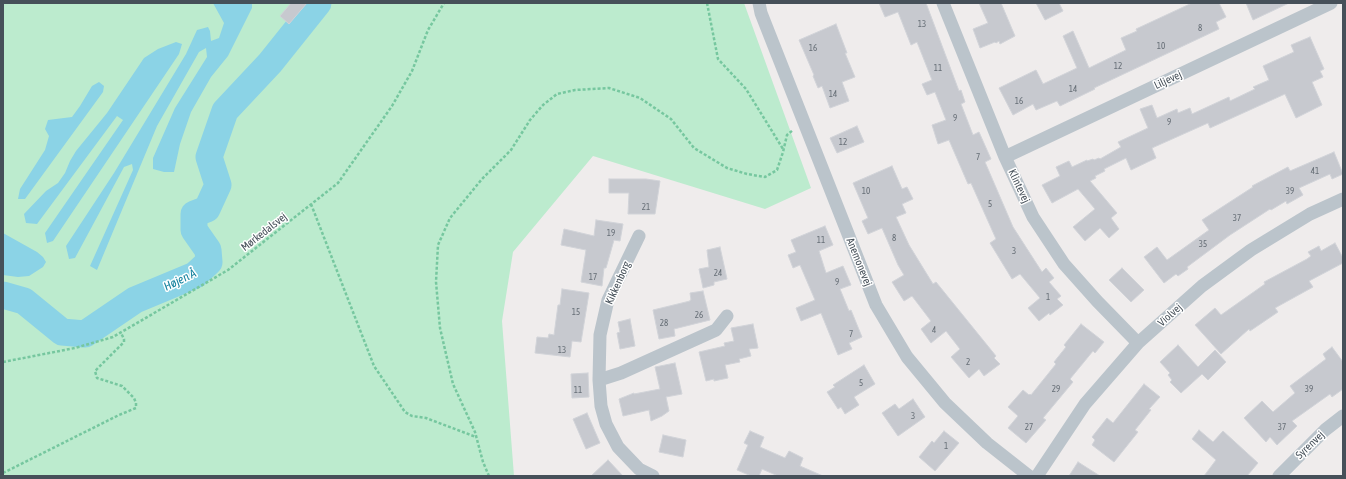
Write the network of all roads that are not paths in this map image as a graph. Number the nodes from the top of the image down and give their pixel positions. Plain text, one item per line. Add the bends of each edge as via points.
1 (759, 3) edge
2 (943, 3) edge
3 (1331, 3) edge
4 (1005, 157) junction
5 (1343, 199) edge
6 (639, 236) dead end
7 (727, 316) dead end
8 (1138, 343) junction
9 (599, 380) junction
10 (1343, 416) edge
11 (653, 476) edge
12 (1030, 476) edge
13 (1037, 476) edge
14 (1279, 476) edge

1 - 12 street, Anemonevej via 760,12 876,304 907,357 945,403 987,443
2 - 4 street, Klintevej
3 - 4 street, Liljevej
4 - 8 street, Klintevej via 1033,217 1064,264
5 - 8 street, Violvej via 1310,214 1251,250 1202,286
6 - 9 street, Kikkenborg via 608,300 600,335
7 - 9 street via 716,330 621,373
8 - 13 street, Violvej via 1085,404
9 - 11 street, Kikkenborg via 601,406 606,424 618,448 639,469
10 - 14 street, Syrenvej via 1325,430

